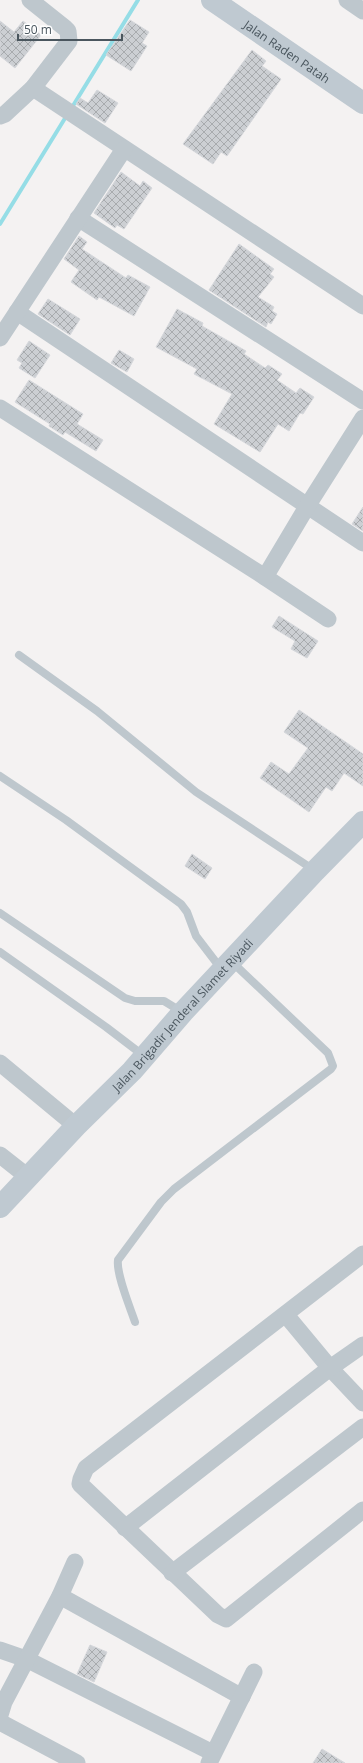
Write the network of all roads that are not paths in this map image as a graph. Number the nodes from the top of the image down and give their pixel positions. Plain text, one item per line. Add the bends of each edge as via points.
1 (30, 0) edge
2 (212, 0) edge
3 (347, 0) edge
4 (363, 11) edge
5 (34, 88) junction
6 (363, 103) edge
7 (0, 116) edge
8 (124, 149) junction
9 (78, 218) junction
10 (363, 306) edge
11 (17, 312) junction
12 (0, 338) edge
13 (363, 401) edge
14 (0, 408) edge
15 (363, 418) edge
16 (308, 505) junction
17 (363, 543) edge
18 (265, 577) junction
19 (328, 619) dead end
20 (19, 655) dead end
21 (0, 776) edge
22 (363, 822) edge
23 (315, 871) junction
24 (0, 913) edge
25 (0, 952) edge
26 (226, 966) junction
27 (183, 1012) junction
28 (144, 1056) junction
29 (0, 1064) edge
30 (76, 1126) junction
31 (0, 1155) edge
32 (28, 1177) junction
33 (0, 1207) edge
34 (363, 1254) edge
35 (286, 1315) junction
36 (135, 1322) dead end
37 (363, 1345) edge
38 (330, 1368) junction
39 (363, 1403) edge
40 (363, 1427) edge
41 (363, 1510) edge
42 (125, 1528) junction
43 (75, 1562) dead end
44 (172, 1573) junction
45 (60, 1596) junction
46 (0, 1650) edge
47 (26, 1660) junction
48 (254, 1672) dead end
49 (242, 1697) junction
50 (1, 1707) edge
51 (0, 1722) edge
52 (211, 1758) edge
53 (77, 1763) edge

1 - 5 street via 65,28 70,36 69,41
2 - 6 main road, Jalan Raden Patah
3 - 4 street
5 - 7 street via 6,114
5 - 8 street
8 - 9 street
8 - 10 street
9 - 11 street
9 - 13 street
11 - 12 street
11 - 16 street
14 - 18 street
15 - 16 street
16 - 17 street
16 - 18 street
18 - 19 street
20 - 23 lane via 97,711 196,792
21 - 26 lane via 66,820 181,904 187,912 196,936
22 - 23 main road, Jalan Brigadir Jenderal Slamet Riyadi
23 - 26 main road, Jalan Brigadir Jenderal Slamet Riyadi
24 - 27 lane via 125,998 135,1001 164,1000
25 - 28 lane
26 - 27 main road, Jalan Brigadir Jenderal Slamet Riyadi
26 - 36 lane via 328,1053 334,1066 174,1189 161,1202 118,1260 120,1278
27 - 28 main road, Jalan Brigadir Jenderal Slamet Riyadi
28 - 30 main road, Jalan Brigadir Jenderal Slamet Riyadi
29 - 30 street
30 - 32 main road, Jalan Brigadir Jenderal Slamet Riyadi
31 - 32 street
32 - 33 main road, Jalan Brigadir Jenderal Slamet Riyadi
34 - 35 street
35 - 38 street
35 - 42 street via 86,1468 80,1478 80,1484
37 - 38 street
38 - 39 street
38 - 42 street
40 - 44 street
41 - 44 street via 226,1619 218,1615
42 - 44 street
43 - 45 street
45 - 47 street
45 - 49 street
46 - 47 street
47 - 50 street
47 - 52 street
48 - 49 street
49 - 52 street
51 - 53 street

